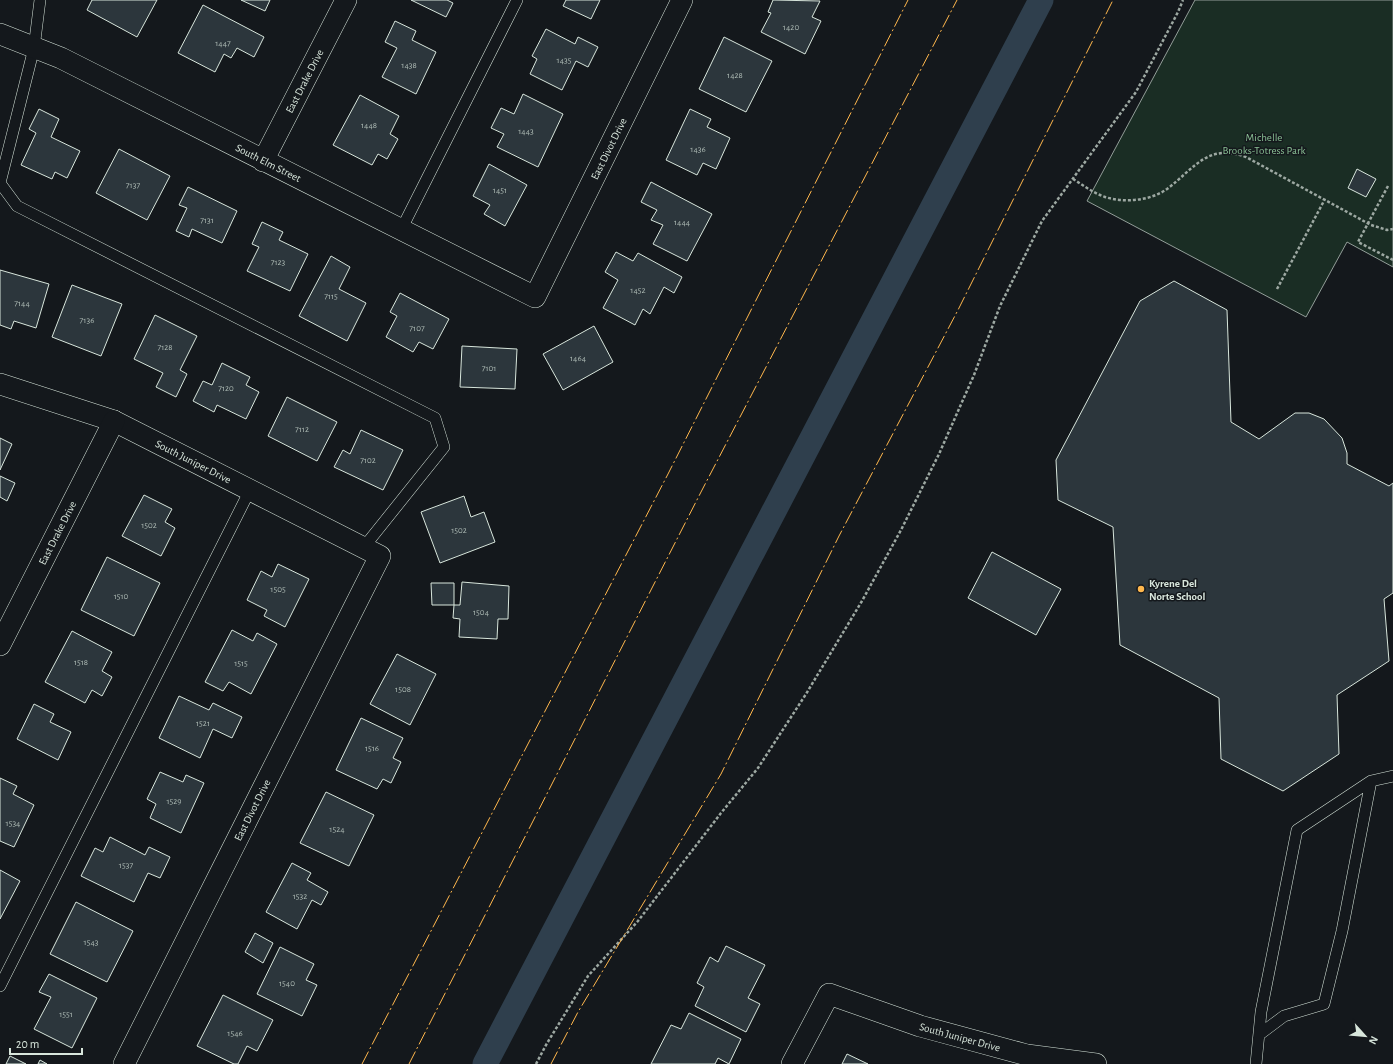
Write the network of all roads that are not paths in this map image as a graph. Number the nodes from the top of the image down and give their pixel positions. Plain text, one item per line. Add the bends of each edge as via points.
1 (40, 0) edge
2 (346, 0) edge
3 (517, 0) edge
4 (682, 0) edge
5 (0, 34) edge
6 (34, 48) junction
7 (264, 161) junction
8 (0, 183) edge
9 (401, 230) junction
10 (535, 297) joint
11 (0, 384) edge
12 (114, 421) junction
13 (250, 490) junction
14 (372, 551) junction
15 (0, 645) edge
16 (1393, 776) edge
17 (1371, 780) junction
18 (0, 986) edge
19 (1260, 1034) junction
20 (124, 1064) edge
21 (792, 1064) edge
22 (1096, 1064) edge
23 (1256, 1064) edge

1 - 6 lane
2 - 7 street, East Drake Drive
3 - 9 lane
4 - 10 street, East Divot Drive
5 - 6 street, South Elm Street
6 - 7 street, South Elm Street via 61,58
6 - 8 lane
7 - 9 street, South Elm Street
8 - 14 lane via 17,206 435,418 444,447
9 - 10 street, South Elm Street
11 - 12 street, South Juniper Drive
12 - 13 street, South Juniper Drive
12 - 15 street, East Drake Drive
13 - 14 street, South Juniper Drive
13 - 18 lane
14 - 20 street, East Divot Drive
16 - 17 lane
17 - 19 lane via 1297,830 1261,1012
17 - 19 lane via 1342,931 1324,1004 1284,1016
19 - 23 lane
21 - 22 street, South Juniper Drive via 829,994 920,1026 1027,1055

